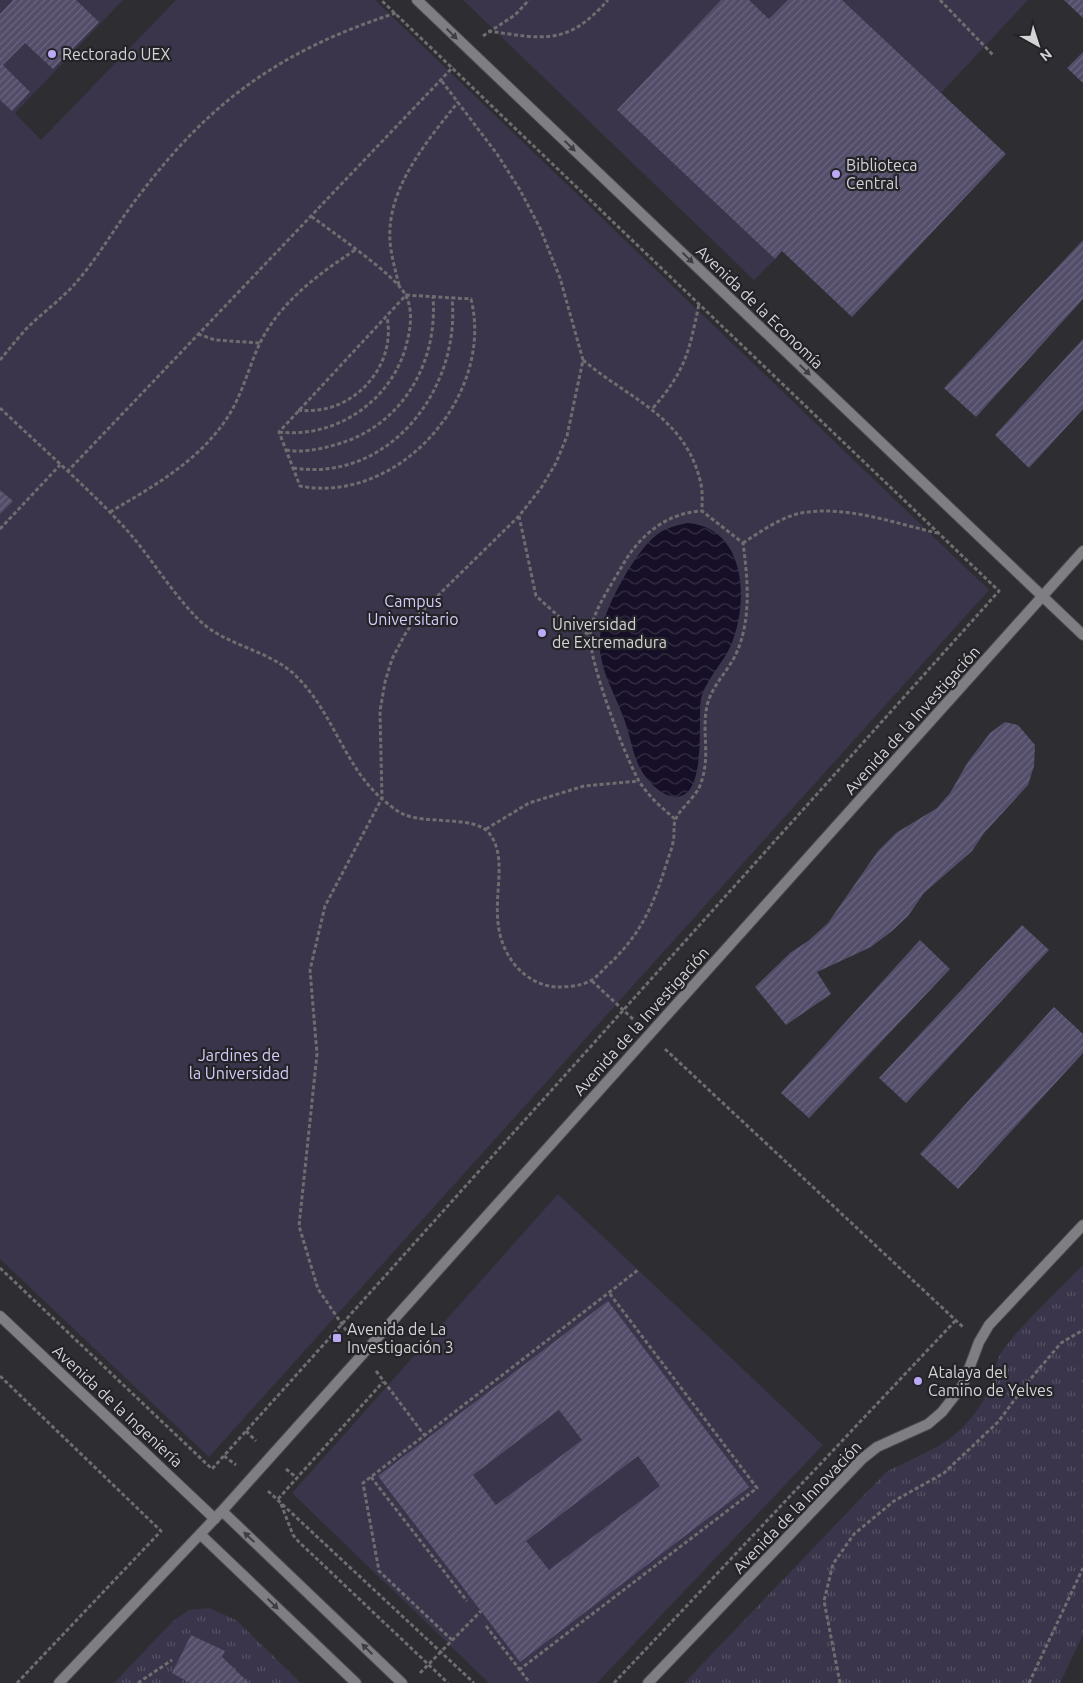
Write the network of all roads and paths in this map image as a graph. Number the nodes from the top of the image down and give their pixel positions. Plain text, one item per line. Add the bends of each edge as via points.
1 (381, 0) edge
2 (417, 0) edge
3 (529, 0) edge
4 (608, 0) edge
5 (940, 0) edge
6 (402, 7) dead end
7 (396, 14) junction
8 (488, 31) junction
9 (469, 50) junction
10 (994, 56) dead end
11 (452, 68) junction
12 (441, 80) junction
13 (458, 102) junction
14 (311, 216) junction
15 (356, 250) junction
16 (705, 275) junction
17 (399, 285) junction
18 (406, 295) junction
19 (433, 297) junction
20 (452, 298) junction
21 (699, 304) junction
22 (387, 316) junction
23 (198, 334) junction
24 (260, 343) junction
25 (0, 360) edge
26 (583, 360) junction
27 (0, 408) edge
28 (653, 408) junction
29 (298, 410) junction
30 (279, 432) junction
31 (286, 450) junction
32 (60, 466) junction
33 (293, 468) junction
34 (67, 472) junction
35 (702, 511) junction
36 (110, 512) junction
37 (955, 513) junction
38 (519, 516) junction
39 (0, 529) edge
40 (940, 534) junction
41 (743, 543) junction
42 (1083, 551) edge
43 (1042, 596) junction
44 (590, 635) junction
45 (1083, 635) edge
46 (639, 781) junction
47 (382, 798) junction
48 (675, 819) junction
49 (486, 829) junction
50 (592, 980) junction
51 (624, 1010) junction
52 (650, 1034) junction
53 (1083, 1225) edge
54 (0, 1268) edge
55 (638, 1270) dead end
56 (610, 1294) junction
57 (0, 1316) edge
58 (955, 1321) junction
59 (342, 1324) junction
60 (1083, 1330) edge
61 (979, 1342) junction
62 (363, 1354) junction
63 (0, 1376) edge
64 (383, 1382) junction
65 (425, 1436) junction
66 (371, 1477) junction
67 (278, 1499) junction
68 (218, 1515) junction
69 (200, 1534) junction
70 (1083, 1568) edge
71 (467, 1601) dead end
72 (481, 1611) dead end
73 (486, 1626) dead end
74 (452, 1640) junction
75 (440, 1652) junction
76 (172, 1660) dead end
77 (428, 1664) junction
78 (519, 1670) junction
79 (416, 1677) dead end
80 (17, 1683) edge
81 (59, 1683) edge
82 (138, 1683) edge
83 (356, 1683) edge
84 (402, 1683) edge
85 (448, 1683) edge
86 (474, 1683) edge
87 (530, 1683) edge
88 (614, 1683) edge
89 (648, 1683) edge
90 (840, 1683) edge
91 (1029, 1683) edge

1 - 7 path
2 -> 9 street, Avenida de la Economía
3 - 8 path via 516,15
4 - 8 path via 572,32 538,38
5 - 10 path
6 - 7 path
7 - 11 path
7 - 25 path via 349,28 319,42 276,66 220,105 160,168 72,287 28,328
8 - 9 path
9 - 11 path
9 -> 16 street, Avenida de la Economía
11 - 12 path
11 - 21 path
12 - 13 path
12 - 14 path
13 - 17 path via 411,166 396,200 391,222 391,249
13 - 26 path via 497,154 540,228 560,278
14 - 15 path
14 - 23 path
15 - 17 path
15 - 24 path via 287,303
16 - 21 path
16 -> 37 street, Avenida de la Economía
17 - 18 path
18 - 19 path
18 - 22 path
18 - 30 path via 411,328 408,342 397,372 381,394 340,422 317,430
19 - 20 path
19 - 31 path via 433,330 426,356 416,383 398,408 377,427 352,440 323,449
20 - 33 path via 452,335 447,364 433,394 414,422 390,444 363,459 332,467
20 - 33 path via 471,299 474,337 468,372 453,408 430,438 403,462 374,479 341,487 300,486
21 - 28 path via 686,362 673,385
21 - 40 path
22 - 29 path
22 - 29 path via 389,342 378,372 367,385 354,396 325,410
23 - 24 path via 215,340
23 - 34 path
24 - 36 path via 230,413 209,440 170,477
26 - 28 path
26 - 38 path via 566,436 556,463
27 - 32 path
28 - 35 path via 684,442 701,481
29 - 30 path
30 - 31 path
31 - 33 path
32 - 34 path
32 - 39 path
34 - 36 path
35 - 41 path
35 - 44 path via 687,511 669,518 639,540 600,607
36 - 47 path via 199,620 219,636 292,672 327,714 358,774
37 - 40 path
37 - 43 street, Avenida de la Economía
38 - 44 path via 536,596 563,620
38 - 47 path via 417,616 392,659 380,711
40 - 41 path via 828,511 799,514
40 - 51 path via 999,591
41 - 48 path via 747,600 742,642 714,687 707,705 707,749 699,786
42 - 43 street, Avenida de la Investigación
43 - 45 street, Avenida de la Economía
43 - 52 street, Avenida de la Investigación
44 - 46 path via 594,666
46 - 48 path
46 - 49 path via 584,786 529,803
47 - 49 path via 404,814 435,822 470,822
47 - 59 path via 325,906 310,970 317,1054 299,1226 318,1289
48 - 50 path via 673,844 650,911 620,954
49 - 50 path via 494,841 499,867 496,920 499,939 507,955 520,971 537,982 554,987
50 - 51 path
51 - 52 path
51 - 59 path
52 - 58 path
52 - 62 street, Avenida de la Investigación
53 - 61 street, Avenida de la Innovación via 1002,1310
54 - 59 path via 212,1469
55 - 56 path
56 - 65 path
56 - 78 path via 757,1488
57 - 68 street, Avenida de la Ingeniería
58 - 61 path
58 - 88 path
59 - 62 path
60 - 90 path via 1061,1343 991,1429 944,1473 894,1501 854,1534 833,1564 824,1600
61 - 89 street, Avenida de la Innovación via 963,1385 942,1412 928,1424 885,1442 862,1459
62 - 64 path
62 - 68 street, Avenida de la Investigación
63 - 80 path via 161,1531
64 - 65 path
64 - 67 path
65 - 66 path
66 - 71 path
66 - 74 path via 363,1483 379,1571
67 - 75 path
67 - 77 path via 299,1542
68 - 69 street, Avenida de la Investigación
84 -> 68 street, Avenida de la Ingeniería
69 - 81 street, Avenida de la Investigación
69 -> 83 street
70 - 91 path
72 - 74 path
73 - 78 path
74 - 75 path
75 - 77 path
75 - 86 path
76 - 82 path
77 - 79 path
77 - 85 path
78 - 87 path

